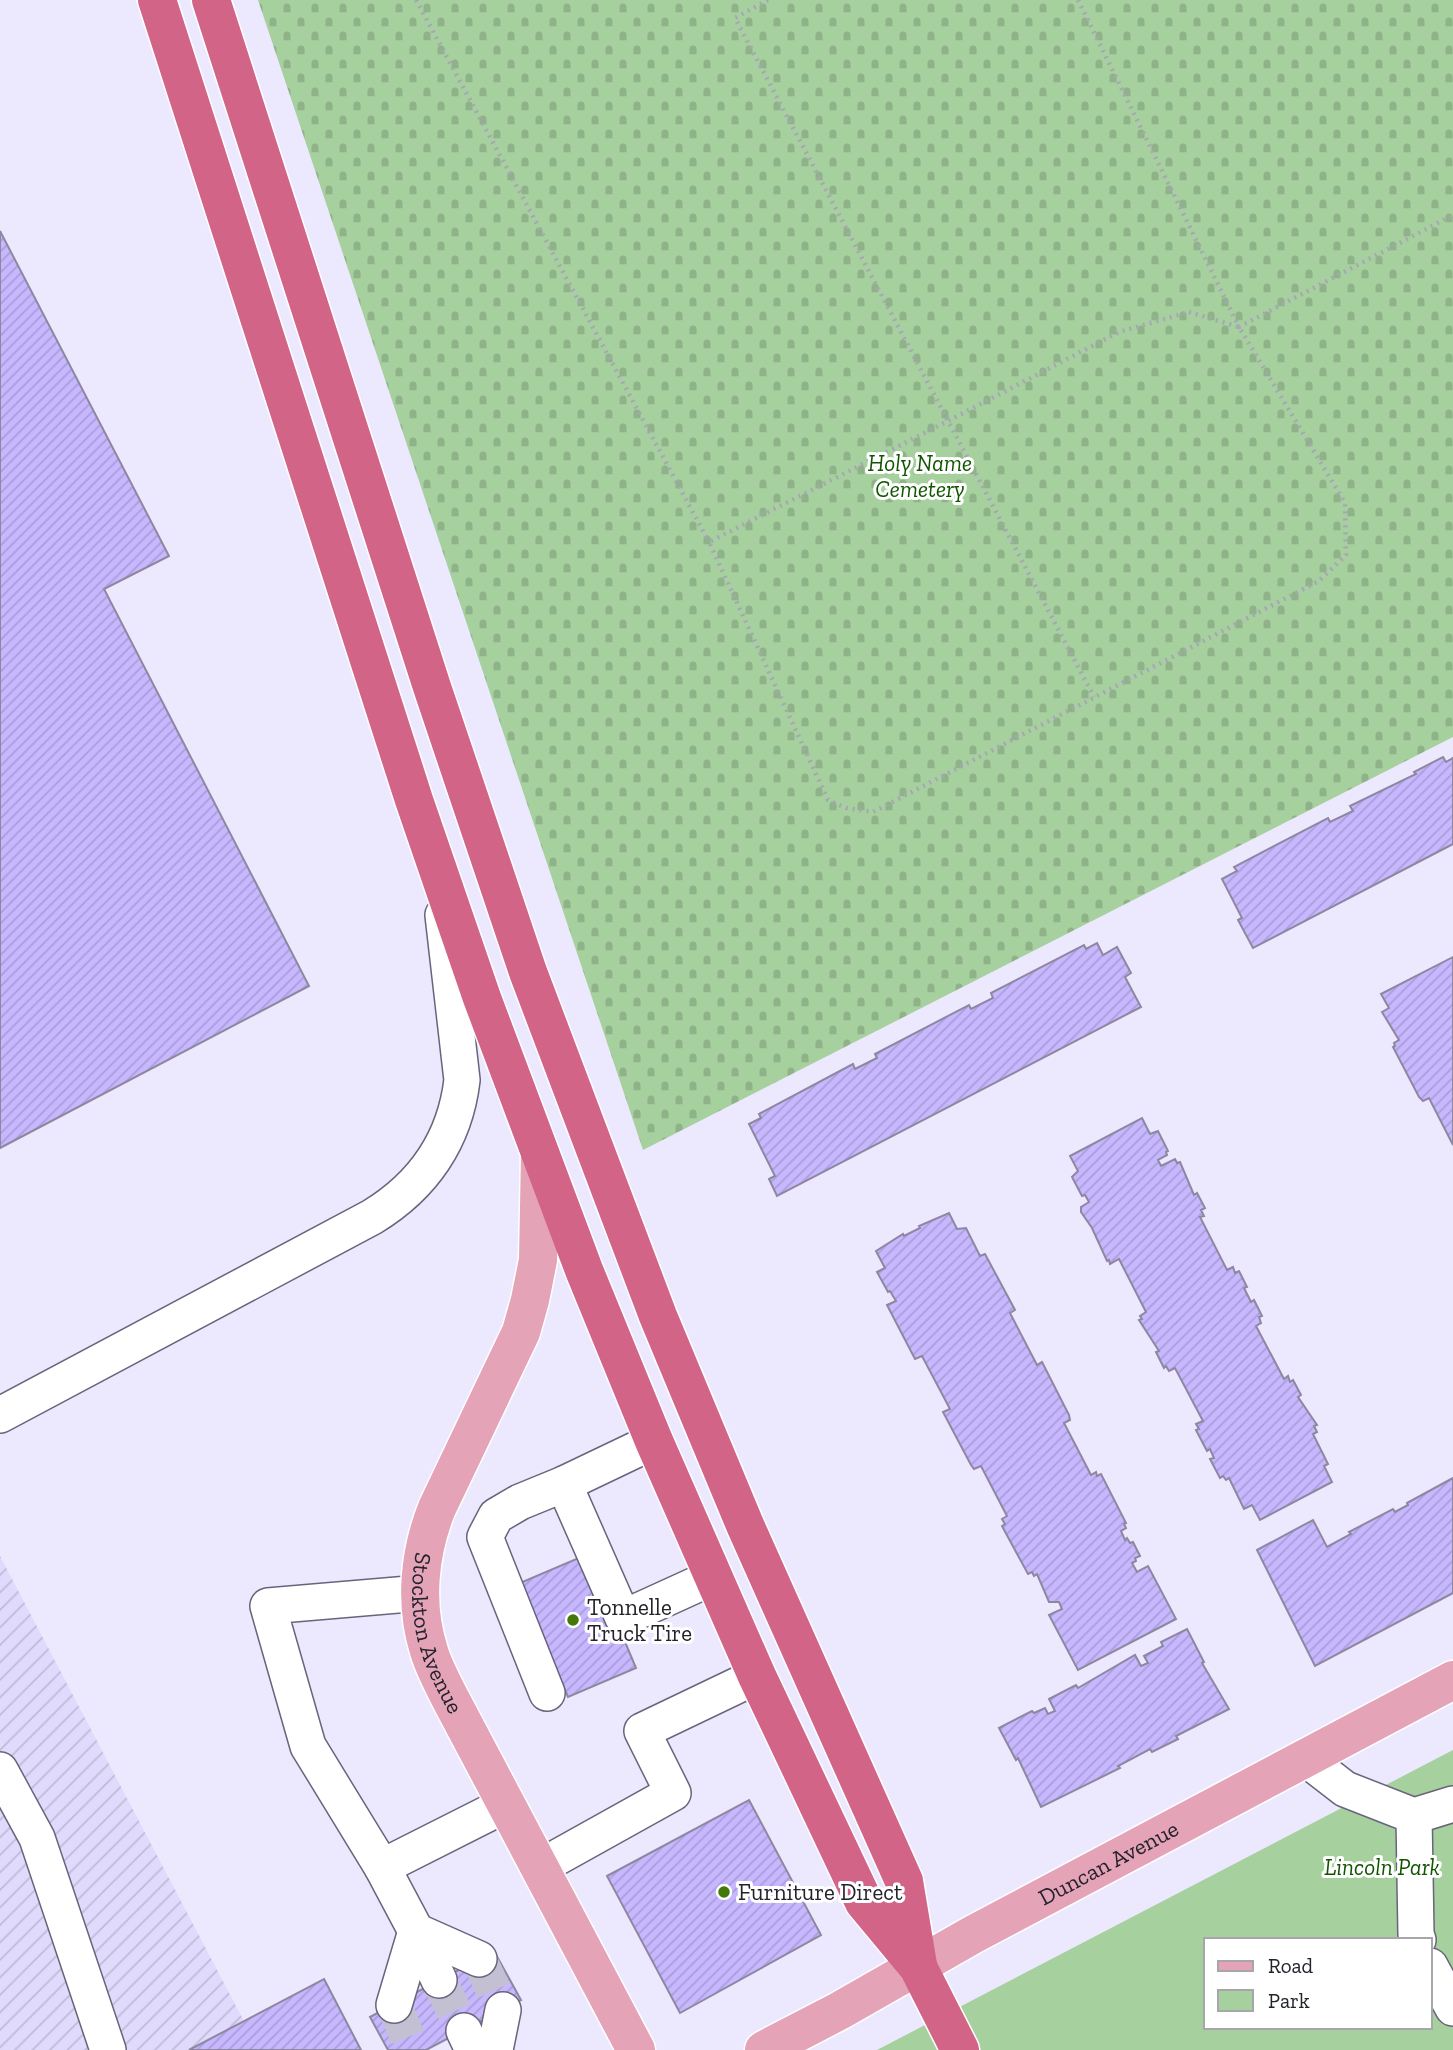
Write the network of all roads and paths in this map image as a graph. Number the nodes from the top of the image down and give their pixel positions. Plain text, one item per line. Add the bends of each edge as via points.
1 (157, 0) edge
2 (211, 0) edge
3 (416, 0) edge
4 (768, 0) edge
5 (1078, 0) edge
6 (1453, 215) edge
7 (1239, 327) junction
8 (948, 421) junction
9 (709, 542) junction
10 (1094, 697) junction
11 (436, 861) junction
12 (540, 1153) junction
13 (0, 1415) edge
14 (654, 1441) junction
15 (564, 1483) junction
16 (713, 1577) junction
17 (421, 1593) junction
18 (757, 1676) junction
19 (1453, 1680) edge
20 (547, 1693) dead end
21 (1306, 1758) junction
22 (0, 1770) edge
23 (507, 1804) junction
24 (1453, 1804) edge
25 (1414, 1816) junction
26 (382, 1867) junction
27 (540, 1867) junction
28 (416, 1931) junction
29 (1417, 1938) edge
30 (479, 1959) tunnel mouth
31 (918, 1967) junction
32 (1432, 1970) edge
33 (439, 1980) tunnel mouth
34 (394, 2005) tunnel mouth
35 (1453, 2008) edge
36 (503, 2010) tunnel mouth
37 (108, 2050) edge
38 (495, 2050) edge
39 (636, 2050) edge
40 (764, 2050) edge
41 (960, 2050) edge

1 - 11 highway
2 - 31 highway via 532,984 672,1351 904,1881
3 - 9 path
4 - 8 path via 735,18
5 - 7 path
6 - 7 path
7 - 8 path via 1189,312 1119,331
7 - 10 path via 1345,503 1346,555 1319,581
8 - 9 path
8 - 10 path
9 - 10 path via 828,800 846,808 873,812
11 - 12 highway
11 - 13 street via 462,1066 460,1103 434,1161 414,1186 387,1208
12 - 14 highway
12 - 17 main road, Stockton Avenue via 540,1241 533,1290 521,1332 432,1521 422,1556
14 - 15 street
14 - 16 highway
15 - 16 street via 623,1618
15 - 20 street via 496,1516 485,1537
16 - 18 highway
17 - 23 main road, Stockton Avenue via 424,1632 434,1666
17 - 26 street via 268,1606 307,1746
18 - 27 street via 642,1731 673,1793
18 - 31 highway via 864,1902
19 - 21 main road, Duncan Avenue
21 - 25 street via 1345,1789
21 - 31 main road, Duncan Avenue
22 - 37 street via 37,1838
23 - 26 street
23 - 27 main road, Stockton Avenue
24 - 25 street
25 - 29 street
26 - 28 street
27 - 39 main road, Stockton Avenue
28 - 30 street
28 - 33 street
28 - 34 street
31 - 40 main road, Duncan Avenue
31 - 41 highway
32 - 35 street
36 - 38 street

